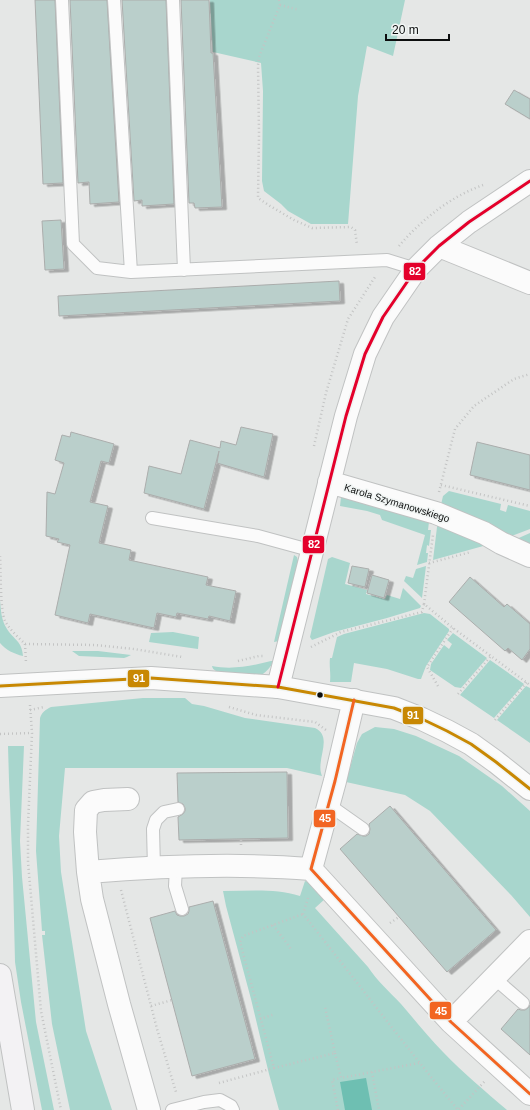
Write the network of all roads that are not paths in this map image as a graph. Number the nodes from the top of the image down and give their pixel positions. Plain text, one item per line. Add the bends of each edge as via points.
1 (62, 0) edge
2 (114, 0) edge
3 (173, 0) edge
4 (530, 180) edge
5 (439, 246) junction
6 (416, 269) junction
7 (184, 270) junction
8 (131, 272) junction
9 (530, 283) edge
10 (329, 482) junction
11 (152, 518) dead end
12 (313, 551) junction
13 (530, 556) edge
14 (0, 686) edge
15 (278, 687) junction
16 (354, 700) junction
17 (530, 789) edge
18 (128, 799) dead end
19 (329, 805) junction
20 (178, 809) dead end
21 (363, 829) dead end
22 (176, 867) junction
23 (154, 868) junction
24 (311, 870) junction
25 (88, 872) junction
26 (182, 909) dead end
27 (530, 941) edge
28 (0, 975) edge
29 (494, 978) junction
30 (523, 1003) dead end
31 (451, 1022) junction
32 (530, 1094) edge
33 (174, 1109) edge
34 (23, 1110) edge
35 (149, 1110) edge
36 (233, 1110) edge

1 - 8 lane via 73,244 97,268
2 - 8 lane
3 - 7 lane
4 - 5 street
5 - 6 street
5 - 9 street
6 - 7 lane via 387,260
6 - 10 street via 383,317 365,354
7 - 8 lane
10 - 12 street
10 - 13 street, Karola Szymanowskiego via 436,513
11 - 12 lane via 258,536
12 - 15 street
14 - 15 street via 151,678
15 - 16 street
16 - 17 street via 394,708 447,731 471,744
16 - 19 street
18 - 25 street via 93,802 86,810
19 - 21 lane
19 - 24 street
20 - 23 lane via 164,812 156,820
22 - 23 street
22 - 24 street via 280,867
22 - 26 lane via 175,886
23 - 25 street
24 - 31 street
25 - 35 street via 119,1004
27 - 29 street
28 - 34 main road
29 - 30 lane
29 - 31 street
31 - 32 street
33 - 36 lane via 220,1100

